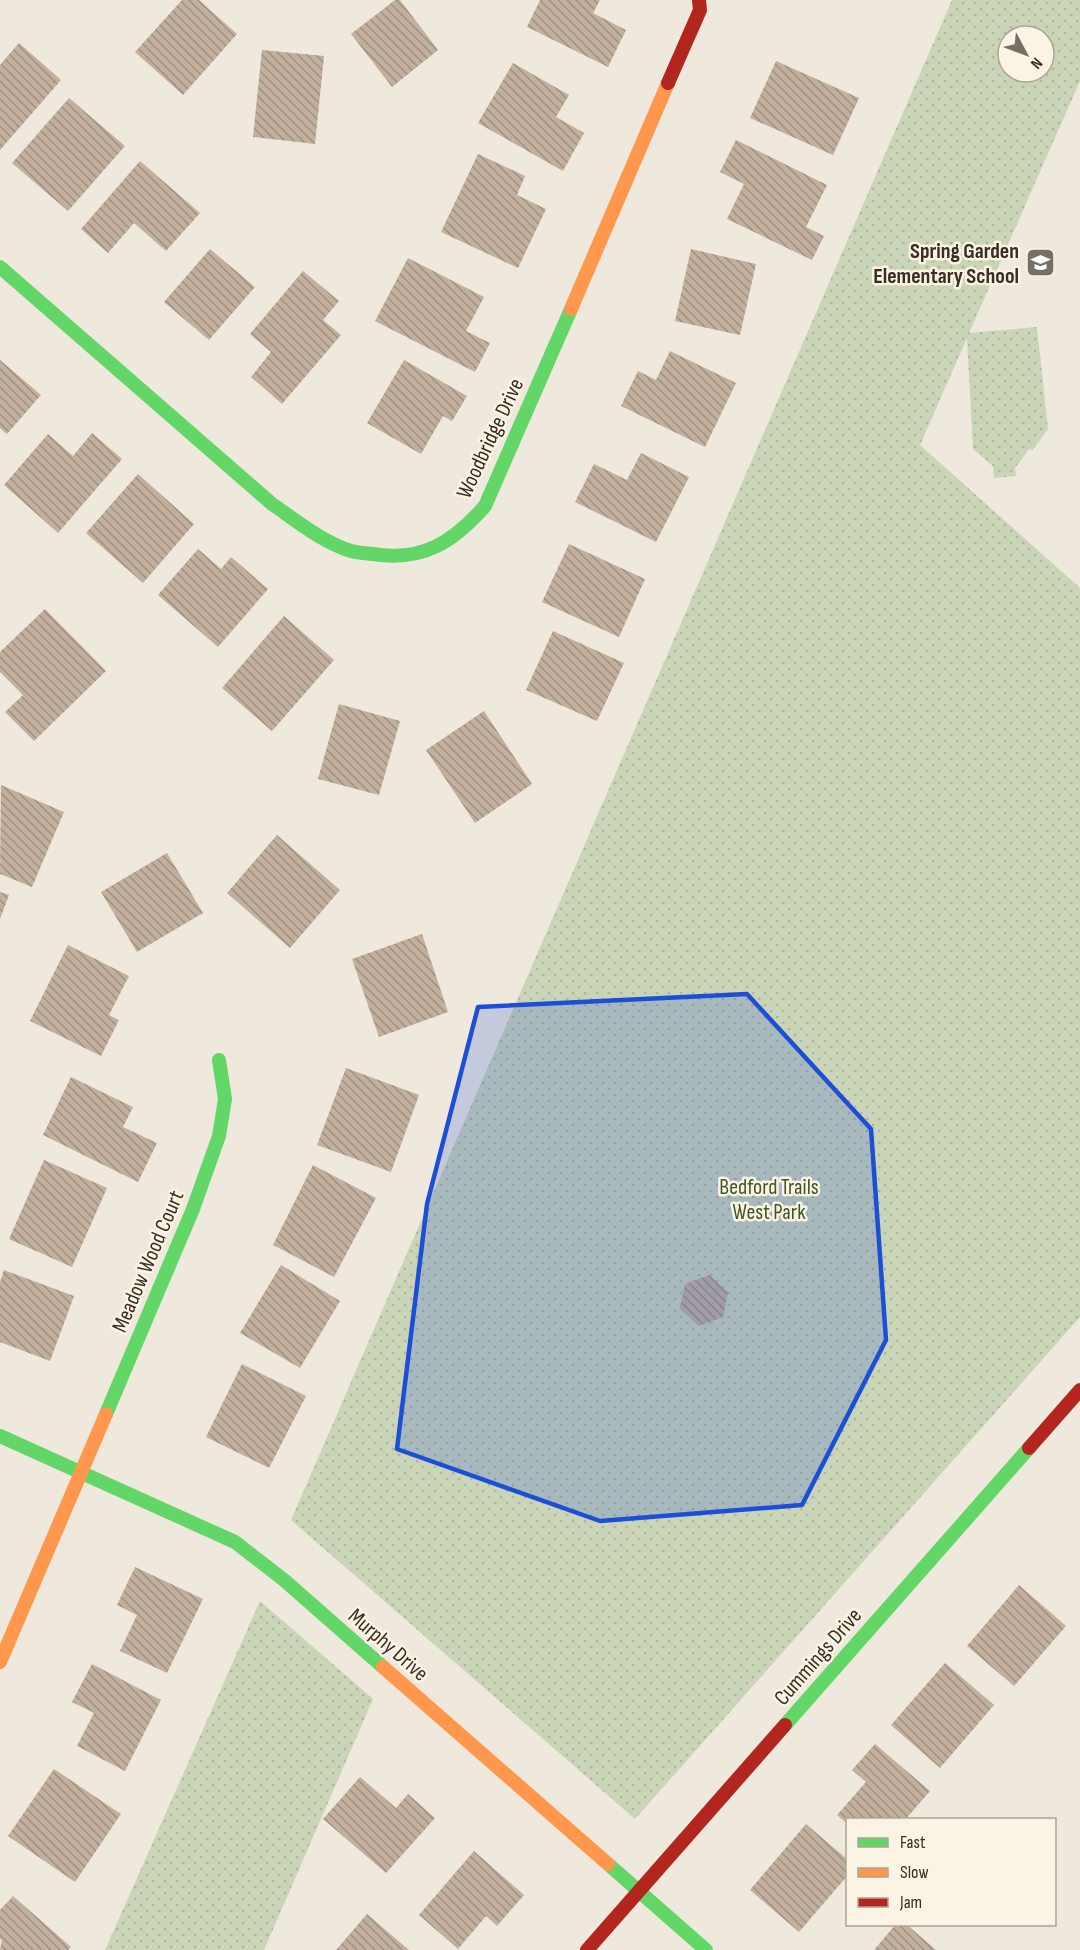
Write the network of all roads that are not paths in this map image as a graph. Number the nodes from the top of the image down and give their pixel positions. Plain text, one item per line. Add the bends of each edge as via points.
1 (699, 0) edge
2 (0, 267) edge
3 (219, 1060) dead end
4 (1080, 1390) edge
5 (0, 1436) edge
6 (81, 1472) junction
7 (0, 1662) edge
8 (639, 1891) junction
9 (587, 1950) edge
10 (706, 1950) edge

1 - 2 street, Woodbridge Drive via 700,10 485,506 441,545 417,555 384,556 351,550 317,535 272,504
3 - 6 street, Meadow Wood Court via 225,1099 219,1136 193,1209
4 - 8 street, Cummings Drive
5 - 6 street, Murphy Drive
6 - 7 street, Meadow Wood Court
6 - 8 street, Murphy Drive via 235,1542 284,1580
8 - 9 street, Cummings Drive
8 - 10 street, Murphy Drive

